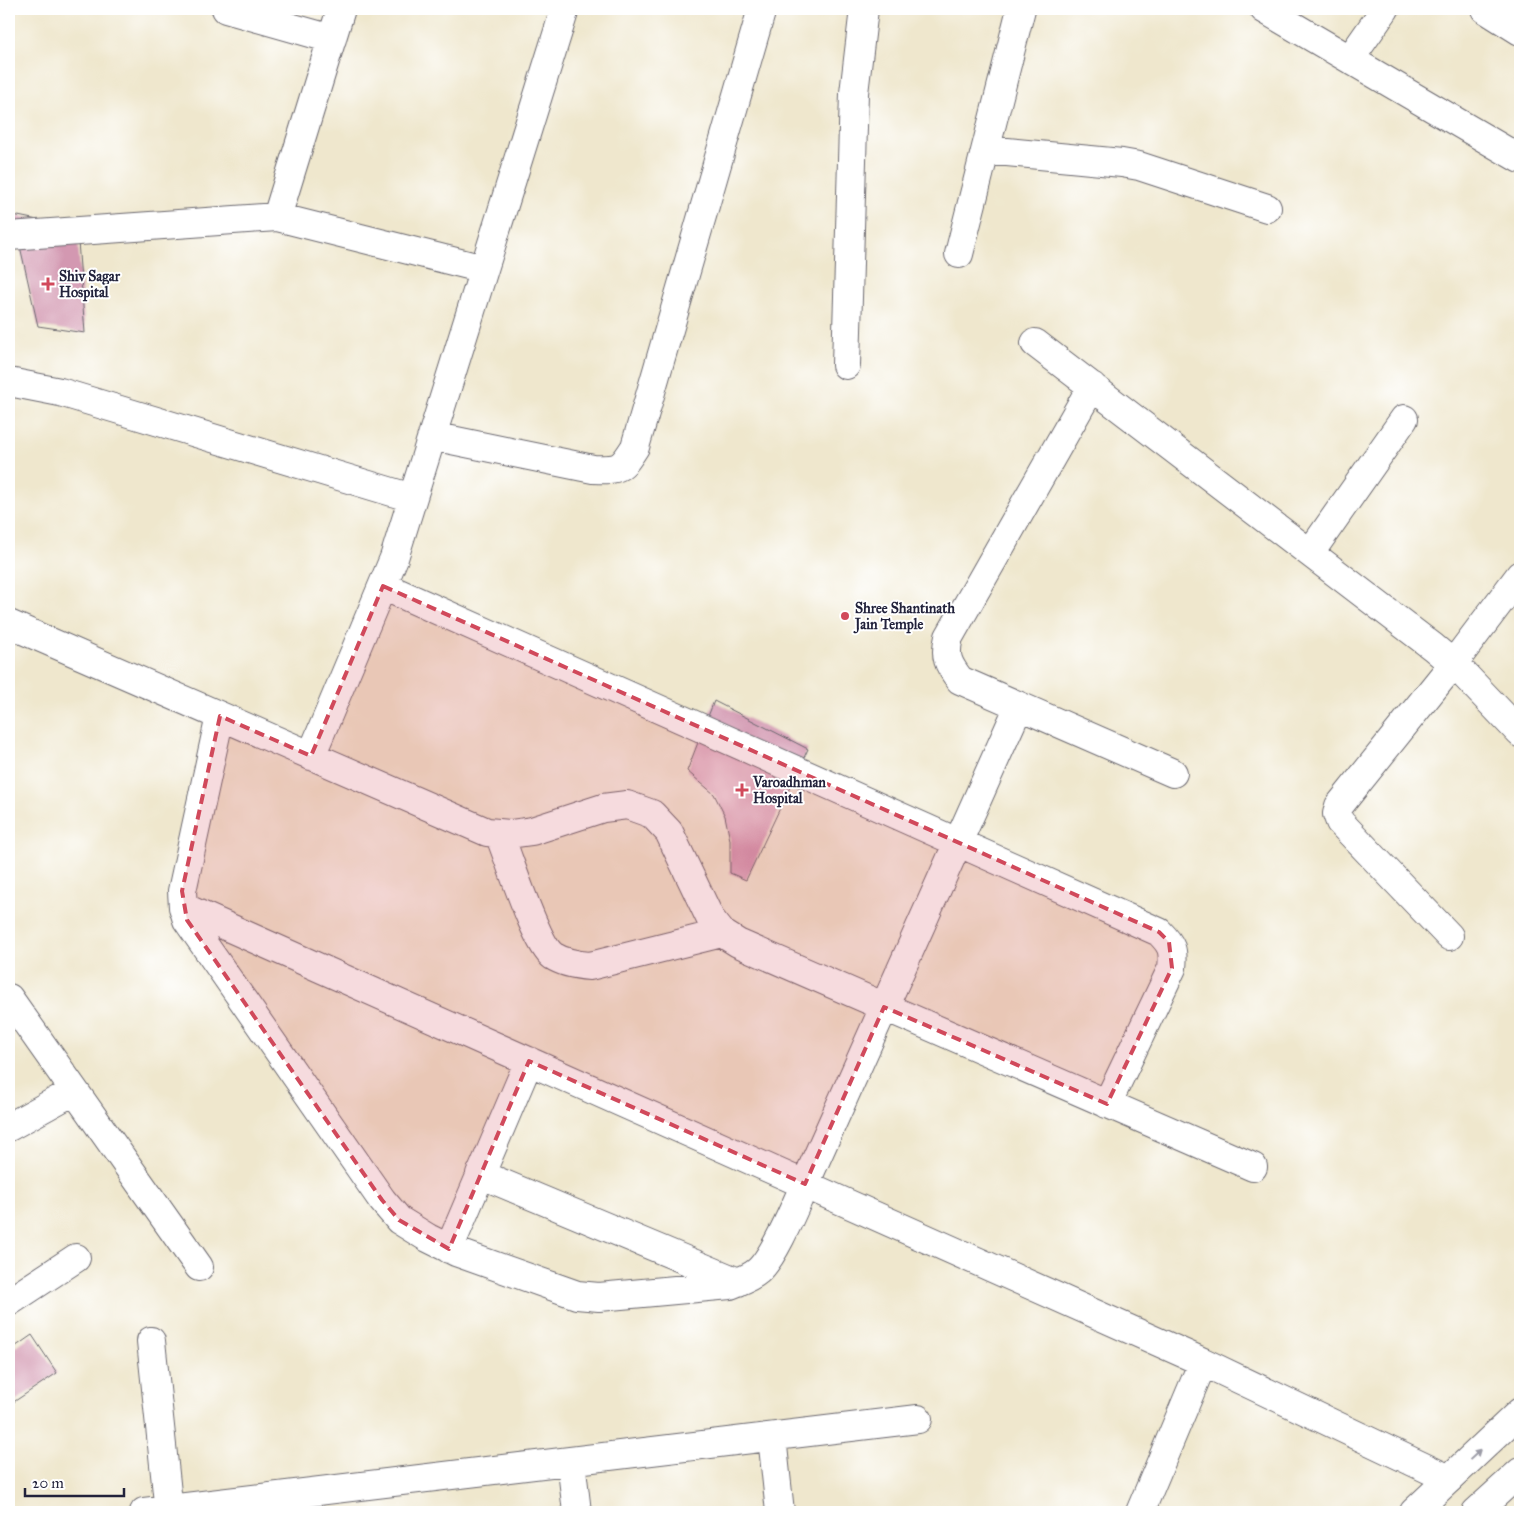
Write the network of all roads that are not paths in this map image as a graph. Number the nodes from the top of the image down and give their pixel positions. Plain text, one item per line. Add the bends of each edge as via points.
1 (226, 9) edge
2 (341, 9) edge
3 (565, 9) edge
4 (762, 9) edge
5 (864, 9) edge
6 (1021, 9) edge
7 (1264, 9) edge
8 (1385, 9) edge
9 (1485, 9) edge
10 (1520, 31) edge
11 (332, 39) junction
12 (1350, 60) junction
13 (986, 150) junction
14 (1520, 159) edge
15 (1266, 208) dead end
16 (277, 218) junction
17 (9, 236) edge
18 (959, 254) dead end
19 (484, 269) junction
20 (1035, 343) dead end
21 (846, 365) dead end
22 (9, 382) edge
23 (1092, 386) junction
24 (1404, 419) dead end
25 (432, 436) junction
26 (412, 498) junction
27 (1310, 553) junction
28 (1520, 576) edge
29 (383, 586) junction
30 (9, 624) edge
31 (1453, 664) junction
32 (1019, 706) junction
33 (220, 716) junction
34 (1520, 733) edge
35 (311, 756) junction
36 (1173, 773) dead end
37 (500, 834) junction
38 (957, 842) junction
39 (182, 907) junction
40 (722, 933) junction
41 (1449, 936) dead end
42 (9, 998) edge
43 (884, 1007) junction
44 (528, 1061) junction
45 (74, 1091) junction
46 (1107, 1104) junction
47 (9, 1127) edge
48 (1253, 1167) dead end
49 (480, 1174) junction
50 (805, 1184) junction
51 (449, 1248) junction
52 (76, 1258) dead end
53 (199, 1267) dead end
54 (738, 1282) junction
55 (9, 1302) edge
56 (151, 1341) dead end
57 (1203, 1362) junction
58 (1520, 1412) edge
59 (918, 1419) dead end
60 (772, 1437) junction
61 (571, 1461) junction
62 (1520, 1472) edge
63 (1450, 1479) junction
64 (161, 1511) edge
65 (577, 1512) edge
66 (780, 1512) edge
67 (1140, 1512) edge
68 (1414, 1512) edge
69 (1476, 1512) edge

1 - 11 street
2 - 11 street
3 - 19 street
4 - 25 street via 635,447 624,465 609,470 593,469
5 - 21 street via 854,93
6 - 13 street
7 - 12 street
8 - 12 street
9 - 10 street
11 - 16 street
12 - 14 street
13 - 15 street via 1139,166
13 - 18 street
16 - 17 street
16 - 19 street
19 - 25 street
20 - 23 street
22 - 26 street via 60,392
23 - 27 street
23 - 32 street via 949,637 946,650 949,665 960,680
24 - 27 street
25 - 26 street
26 - 29 street
27 - 31 street
28 - 31 street
29 - 35 street
29 - 38 street
30 - 33 street
31 - 34 street
31 - 41 street via 1339,806 1337,814 1340,822
32 - 36 street
32 - 38 street
33 - 35 street
33 - 39 street via 182,892
35 - 37 street via 487,832
37 - 40 street via 532,830 603,808 627,805 652,814 670,832 710,918
37 - 40 street via 539,938 552,955 569,964 590,966
38 - 43 street
38 - 46 street via 1159,932 1169,942 1172,968
39 - 44 street
39 - 51 street via 187,920 382,1200 399,1220
40 - 43 street
42 - 45 street
43 - 46 street
43 - 50 street
44 - 49 street
44 - 50 street
45 - 47 street
45 - 53 street
46 - 48 street
49 - 51 street
49 - 54 street
50 - 54 street via 770,1258 759,1270
50 - 57 street
51 - 54 street via 577,1295 619,1296 730,1286
52 - 55 street
56 - 64 street
57 - 63 street
57 - 67 street
63 -> 58 street
59 - 60 street
60 - 61 street
60 - 66 street
61 - 64 street
61 - 65 street
62 - 69 street
63 - 68 street

